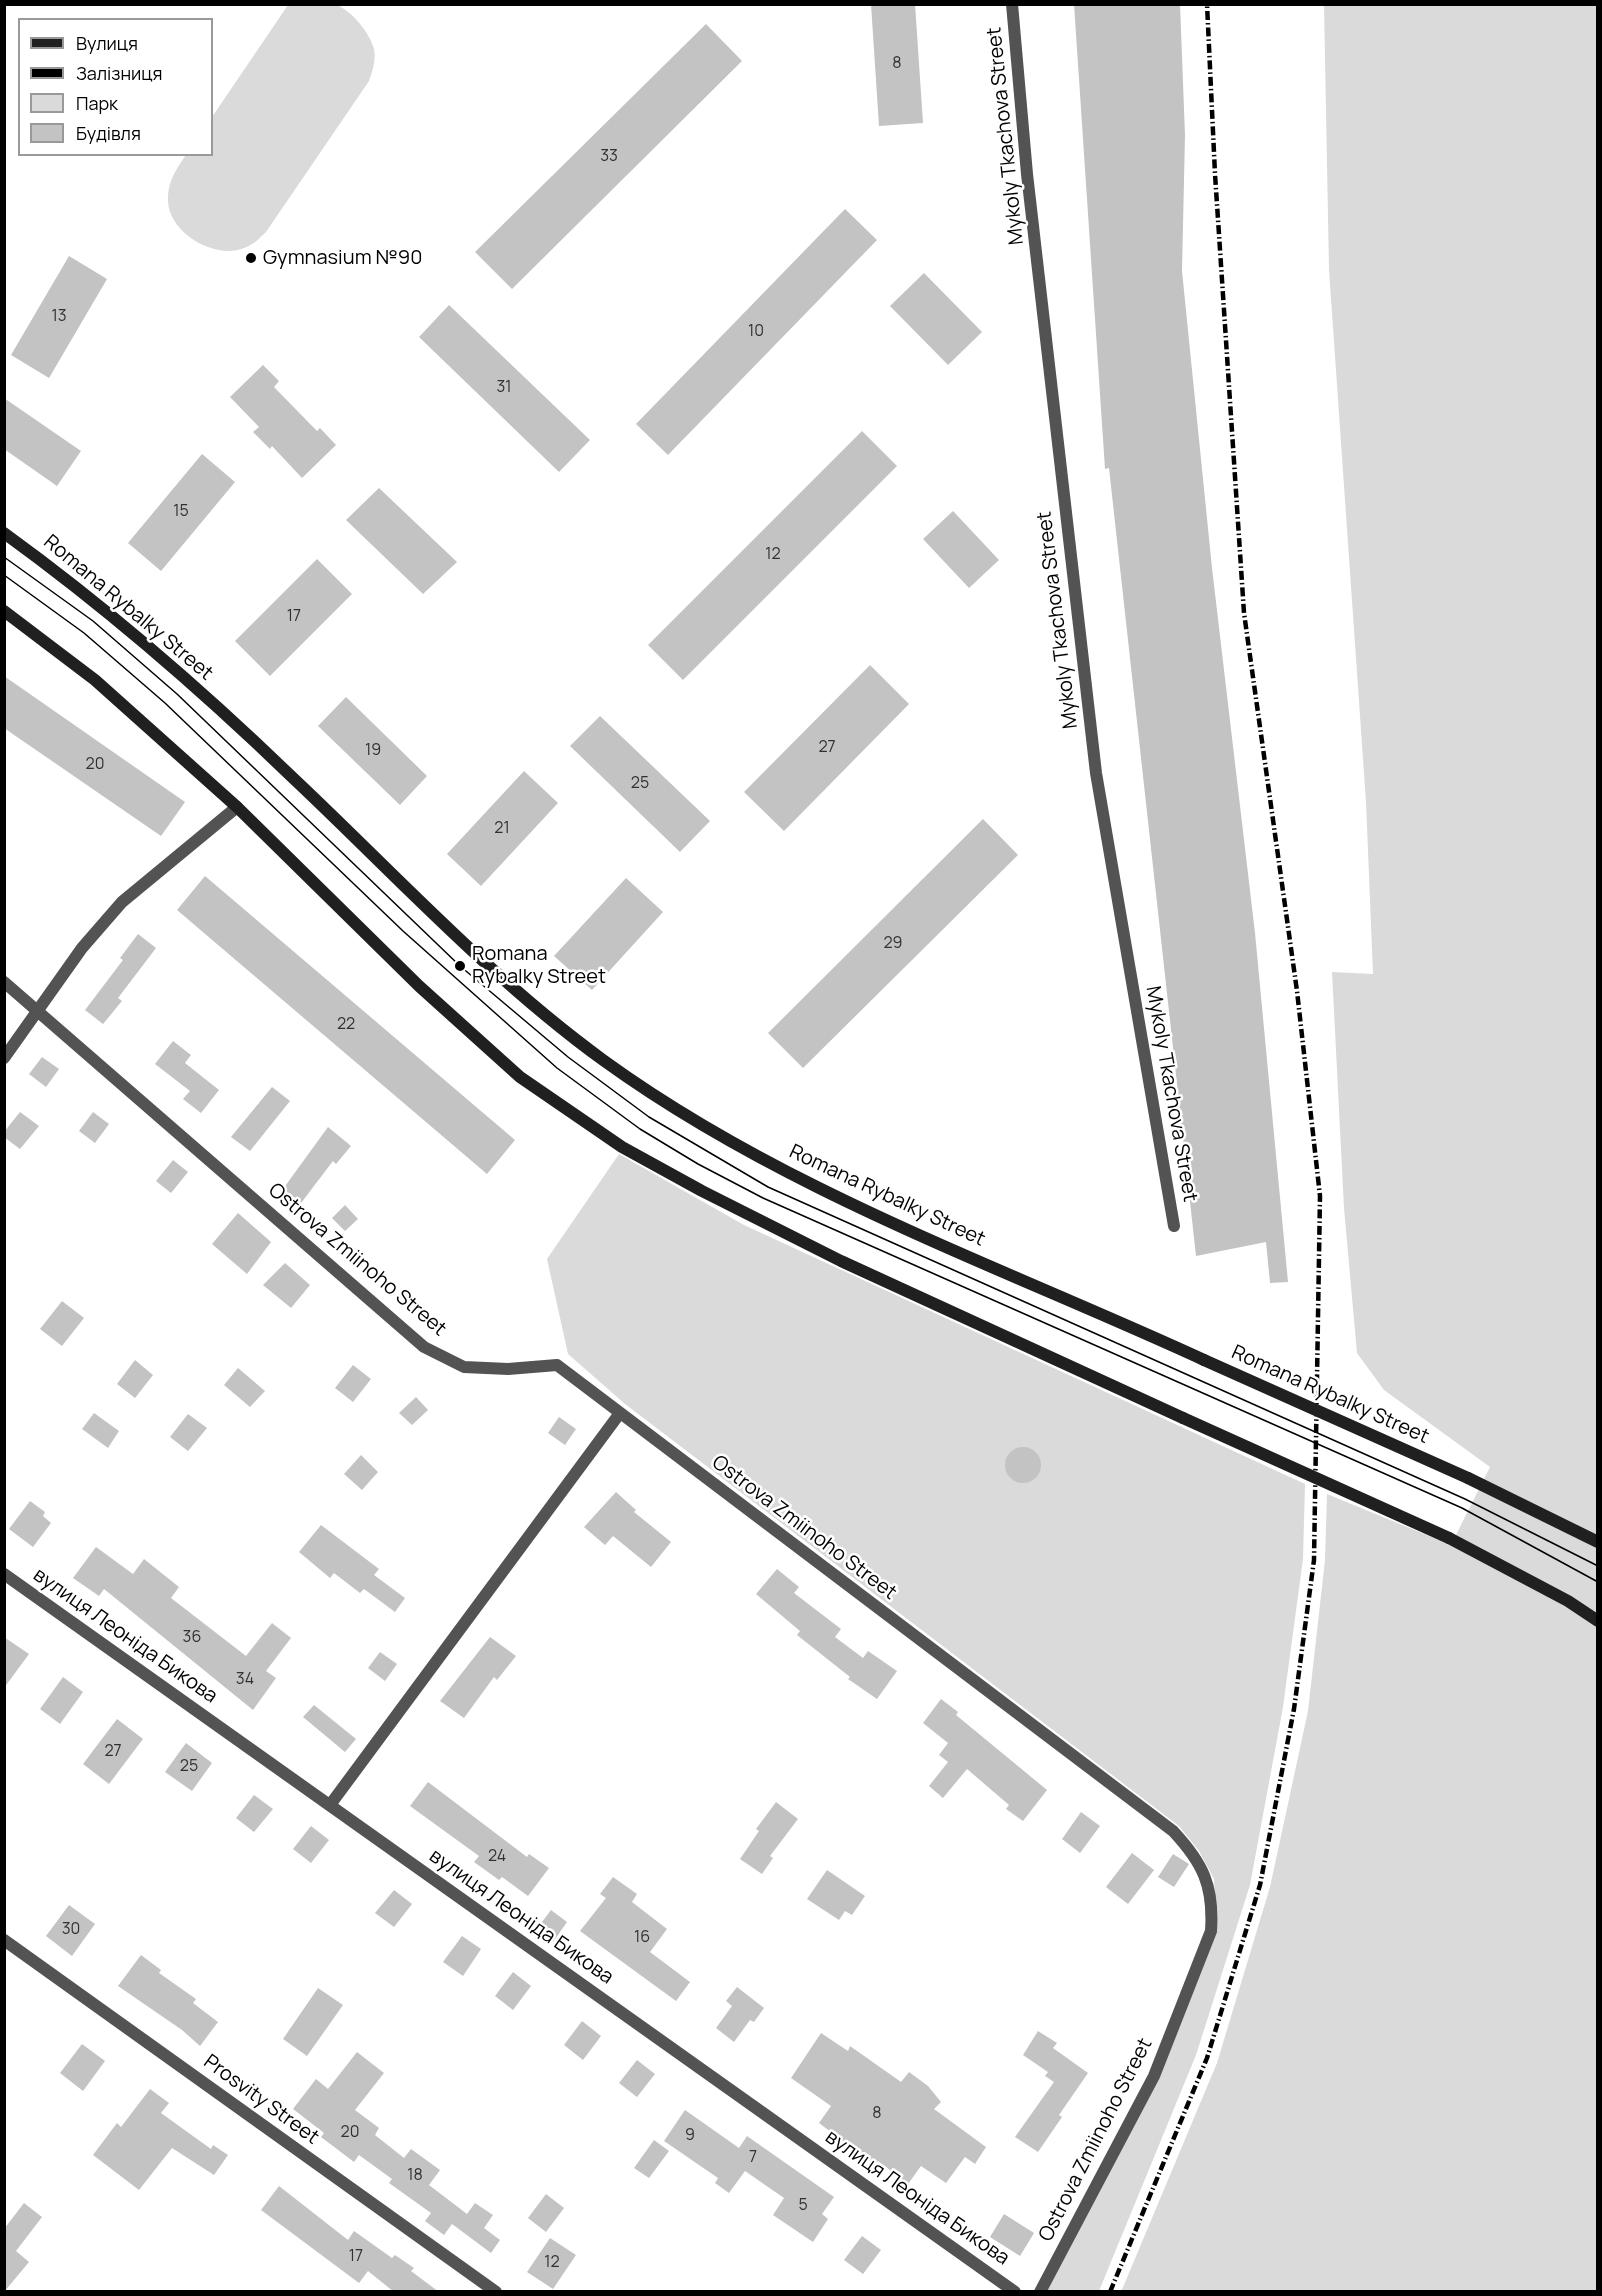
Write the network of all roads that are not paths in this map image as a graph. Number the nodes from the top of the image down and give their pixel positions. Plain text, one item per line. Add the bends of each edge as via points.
1 (1012, 4) edge
2 (4, 533) edge
3 (4, 611) edge
4 (237, 807) junction
5 (4, 982) edge
6 (39, 1011) junction
7 (4, 1058) edge
8 (1174, 1226) dead end
9 (620, 1413) junction
10 (1598, 1542) edge
11 (4, 1574) edge
12 (1598, 1621) edge
13 (330, 1805) junction
14 (4, 1940) edge
15 (496, 2292) edge
16 (1015, 2292) edge
17 (1040, 2292) edge

1 - 8 street, Mykoly Tkachova Street via 1096,773
2 - 10 main road, Romana Rybalky Street, bridge via 53,568 222,711 497,974 602,1059 751,1155 848,1202 1468,1478
3 - 4 main road via 95,680
4 - 6 street via 122,902 82,948
4 - 12 main road, bridge via 419,986 520,1077 622,1147 841,1262 1449,1538
5 - 6 street, Ostrova Zmiinoho Street
6 - 7 street
6 - 9 street, Ostrova Zmiinoho Street via 424,1347 464,1367 508,1370 557,1365
9 - 13 street
9 - 17 street, Ostrova Zmiinoho Street via 1173,1831 1195,1855 1213,1905 1211,1931 1154,2076
11 - 13 street, вулиця Леоніда Бикова
13 - 16 street, вулиця Леоніда Бикова
14 - 15 street, Prosvity Street

